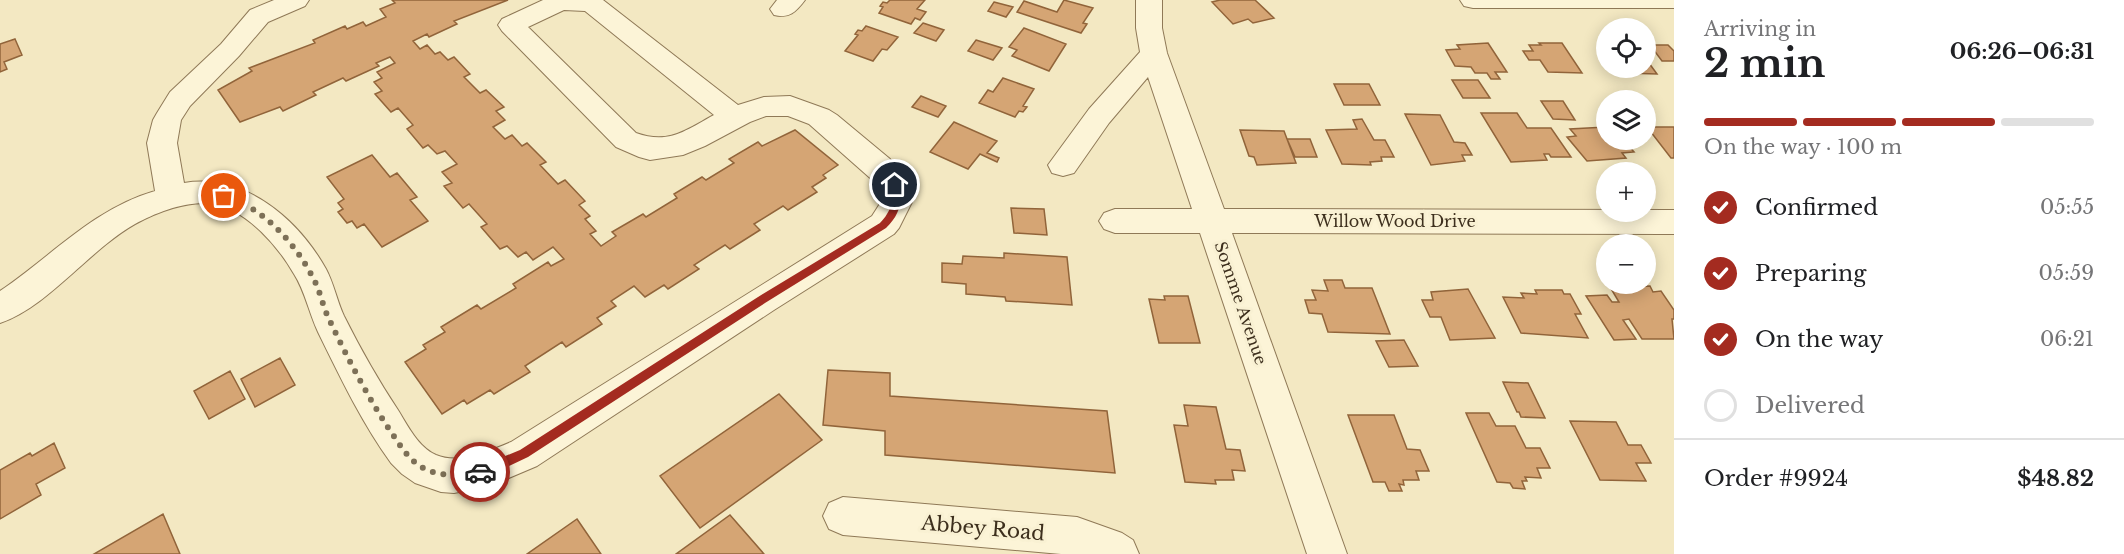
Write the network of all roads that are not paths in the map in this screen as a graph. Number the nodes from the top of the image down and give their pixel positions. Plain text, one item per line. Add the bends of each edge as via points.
1 (296, 0) edge
2 (1149, 0) edge
3 (1473, 0) edge
4 (1674, 0) edge
5 (260, 8) edge
6 (1154, 53) junction
7 (734, 116) junction
8 (1063, 165) dead end
9 (171, 197) junction
10 (1115, 221) dead end
11 (1214, 221) junction
12 (1674, 222) edge
13 (0, 309) edge
14 (843, 516) dead end
15 (1119, 554) edge
16 (1327, 554) edge

1 - 5 street
2 - 6 street, Somme Avenue
3 - 4 street
5 - 9 street via 230,50 180,99 167,120 162,143
6 - 8 street
6 - 11 street, Somme Avenue
7 - 7 street via 684,146 667,150 636,146 511,25 560,2 592,4
7 - 9 street via 758,107 780,106 819,117 895,185 898,202 892,216 524,454 488,471 456,476 430,471 408,458 326,315 315,280 302,258 269,222 236,200 212,193
9 - 13 street via 112,222
10 - 11 street, Willow Wood Drive
11 - 12 street, Willow Wood Drive
11 - 16 street, Somme Avenue
14 - 15 street, Abbey Road via 1077,536

